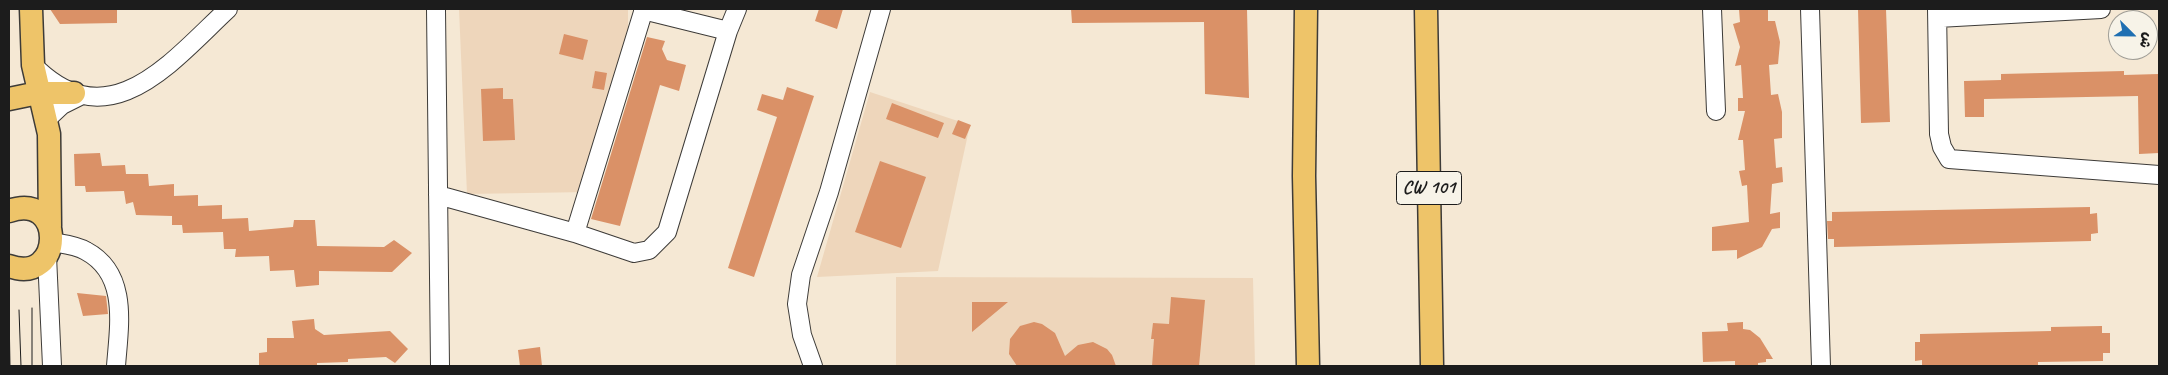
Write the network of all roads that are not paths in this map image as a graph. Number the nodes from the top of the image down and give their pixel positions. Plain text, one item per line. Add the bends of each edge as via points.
1 (30, 9) edge
2 (228, 9) edge
3 (436, 9) edge
4 (644, 9) edge
5 (737, 9) edge
6 (881, 9) edge
7 (1306, 9) edge
8 (1426, 9) edge
9 (1712, 9) edge
10 (1810, 9) edge
11 (2101, 9) edge
12 (1938, 14) edge
13 (728, 31) junction
14 (33, 65) junction
15 (38, 92) junction
16 (78, 94) junction
17 (9, 98) edge
18 (1716, 112) dead end
19 (46, 120) junction
20 (2159, 175) edge
21 (438, 195) junction
22 (9, 211) edge
23 (575, 233) junction
24 (50, 241) junction
25 (9, 266) edge
26 (52, 366) edge
27 (116, 366) edge
28 (440, 366) edge
29 (813, 366) edge
30 (1308, 366) edge
31 (1432, 366) edge
32 (1821, 366) edge

1 - 14 main road
2 - 16 street via 159,74 145,83 113,95
3 - 21 street
4 - 13 street
4 - 23 street
5 - 13 street
6 - 29 street via 830,192 801,275 797,304 802,335
7 - 30 main road via 1304,176
8 - 31 main road, CW 101
9 - 18 street
10 - 32 street
11 - 12 street
12 - 20 street via 1939,134 1949,159
13 - 23 street via 667,232 649,250 634,253
14 - 15 main road
14 - 16 street via 52,82
15 - 16 main road
15 - 17 main road
15 - 19 main road
16 - 19 street
19 - 24 main road
21 - 23 street
21 - 28 street
22 - 24 main road via 17,208 36,212 44,218
24 - 25 main road via 33,267
24 - 26 street
24 - 27 street via 86,251 108,271 117,288 120,316

